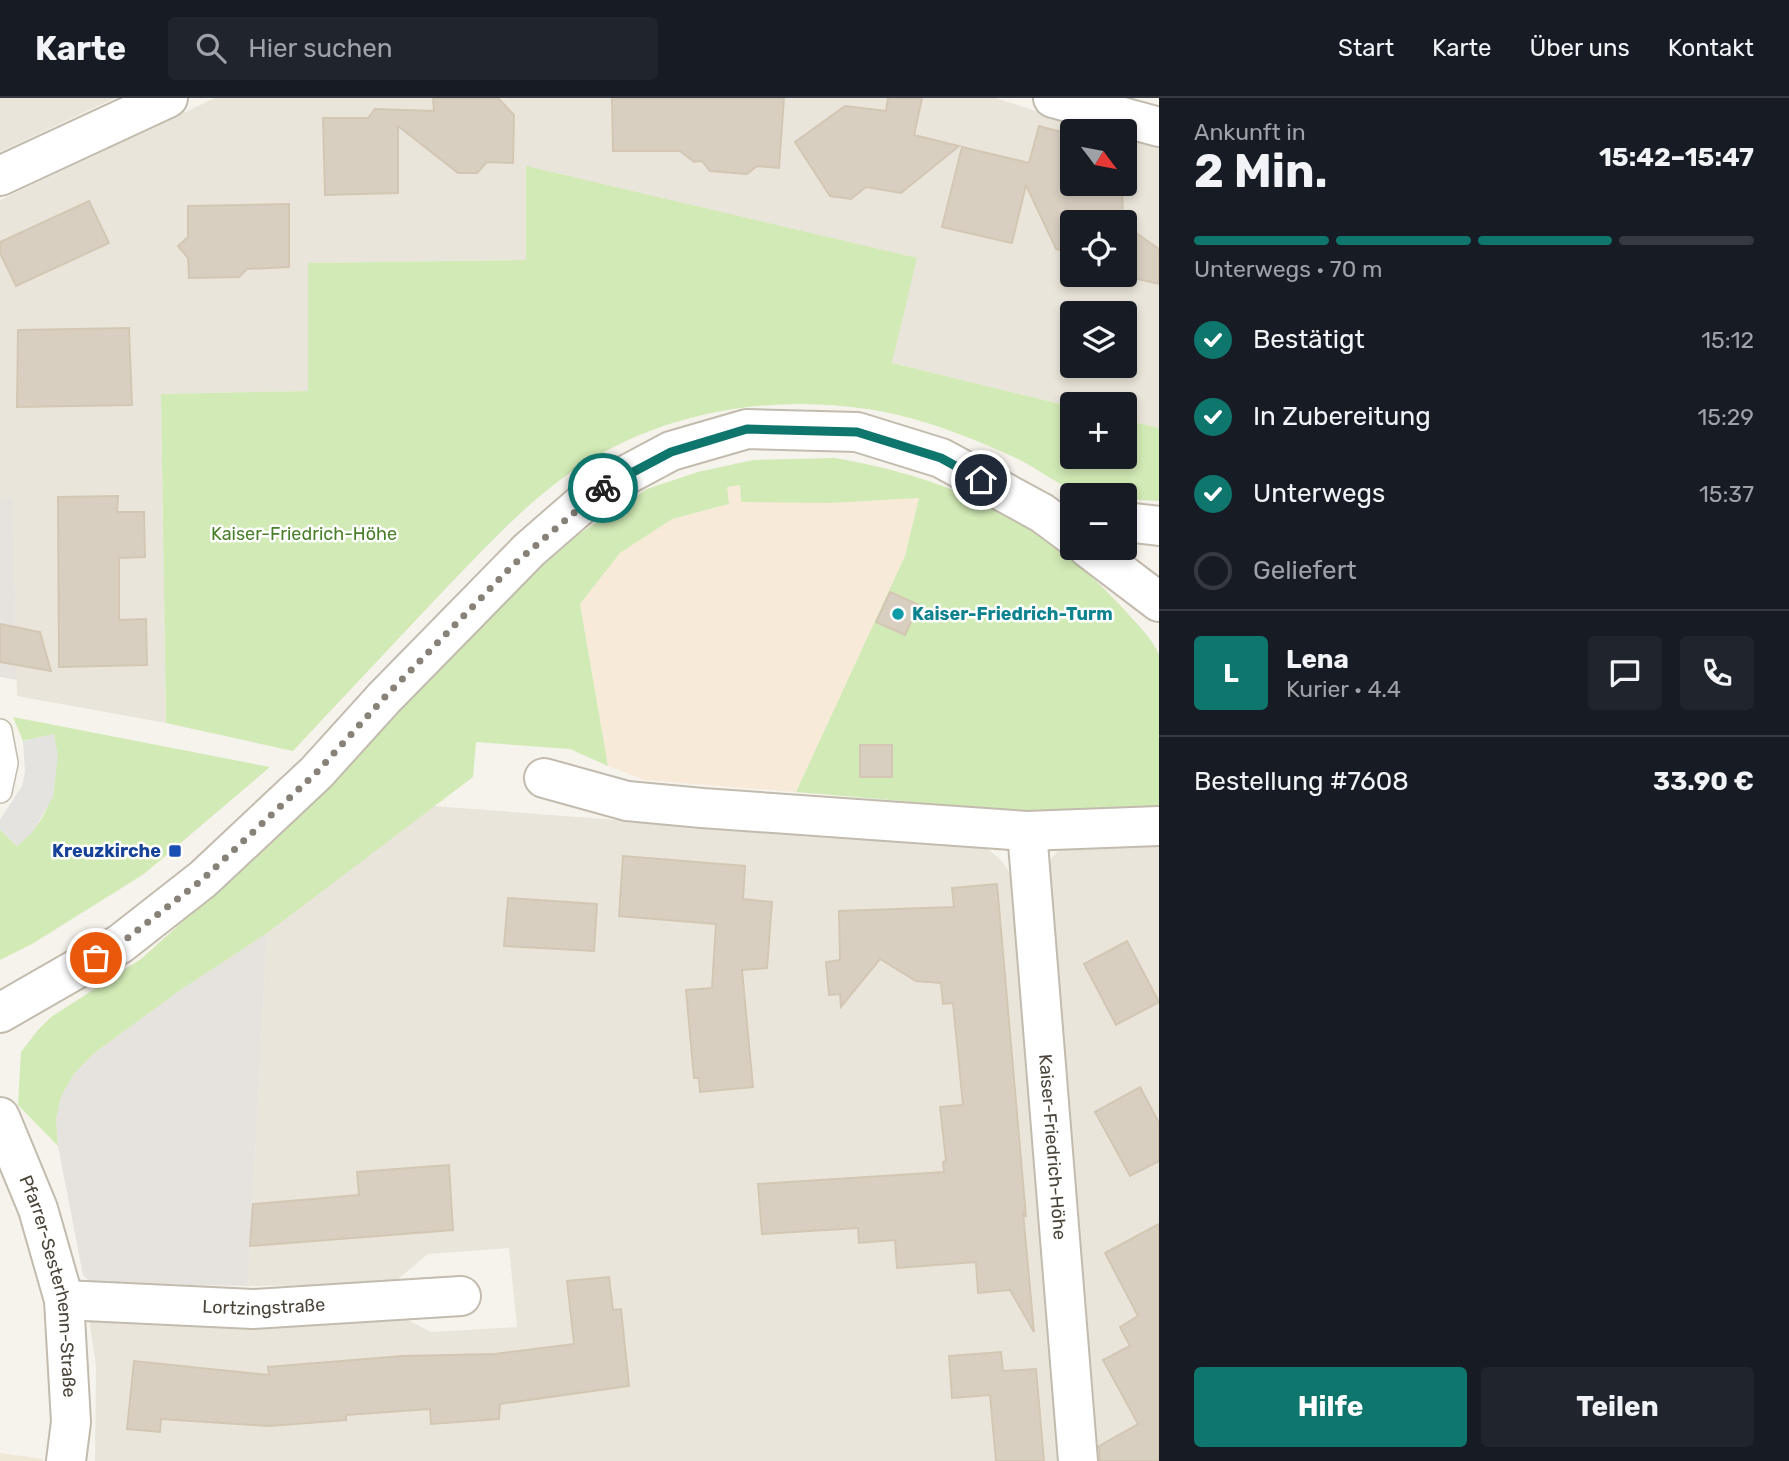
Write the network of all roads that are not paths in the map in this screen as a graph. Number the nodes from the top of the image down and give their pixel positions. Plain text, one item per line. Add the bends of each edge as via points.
1 (168, 98) edge
2 (1052, 98) edge
3 (1159, 127) edge
4 (0, 176) edge
5 (1057, 514) edge
6 (1137, 523) edge
7 (1159, 526) edge
8 (1104, 560) edge
9 (1159, 602) edge
10 (0, 731) edge
11 (544, 778) dead end
12 (0, 791) edge
13 (1159, 826) edge
14 (1027, 831) junction
15 (0, 1013) edge
16 (0, 1117) edge
17 (461, 1296) dead end
18 (64, 1300) junction
19 (66, 1461) edge
20 (1078, 1461) edge

1 - 4 street
2 - 3 street
5 - 15 street via 941,458 857,432 747,429 671,452 598,490 529,550 316,773 203,879 120,944
6 - 7 street
8 - 9 street
10 - 12 lane via 6,763
11 - 14 street via 626,800 702,797
13 - 14 street
14 - 20 street, Kaiser-Friedrich-Höhe
16 - 18 street, Pfarrer-Sesterhenn-Straße via 38,1209
17 - 18 street, Lortzingstraße via 253,1309
18 - 19 street, Pfarrer-Sesterhenn-Straße via 71,1422

